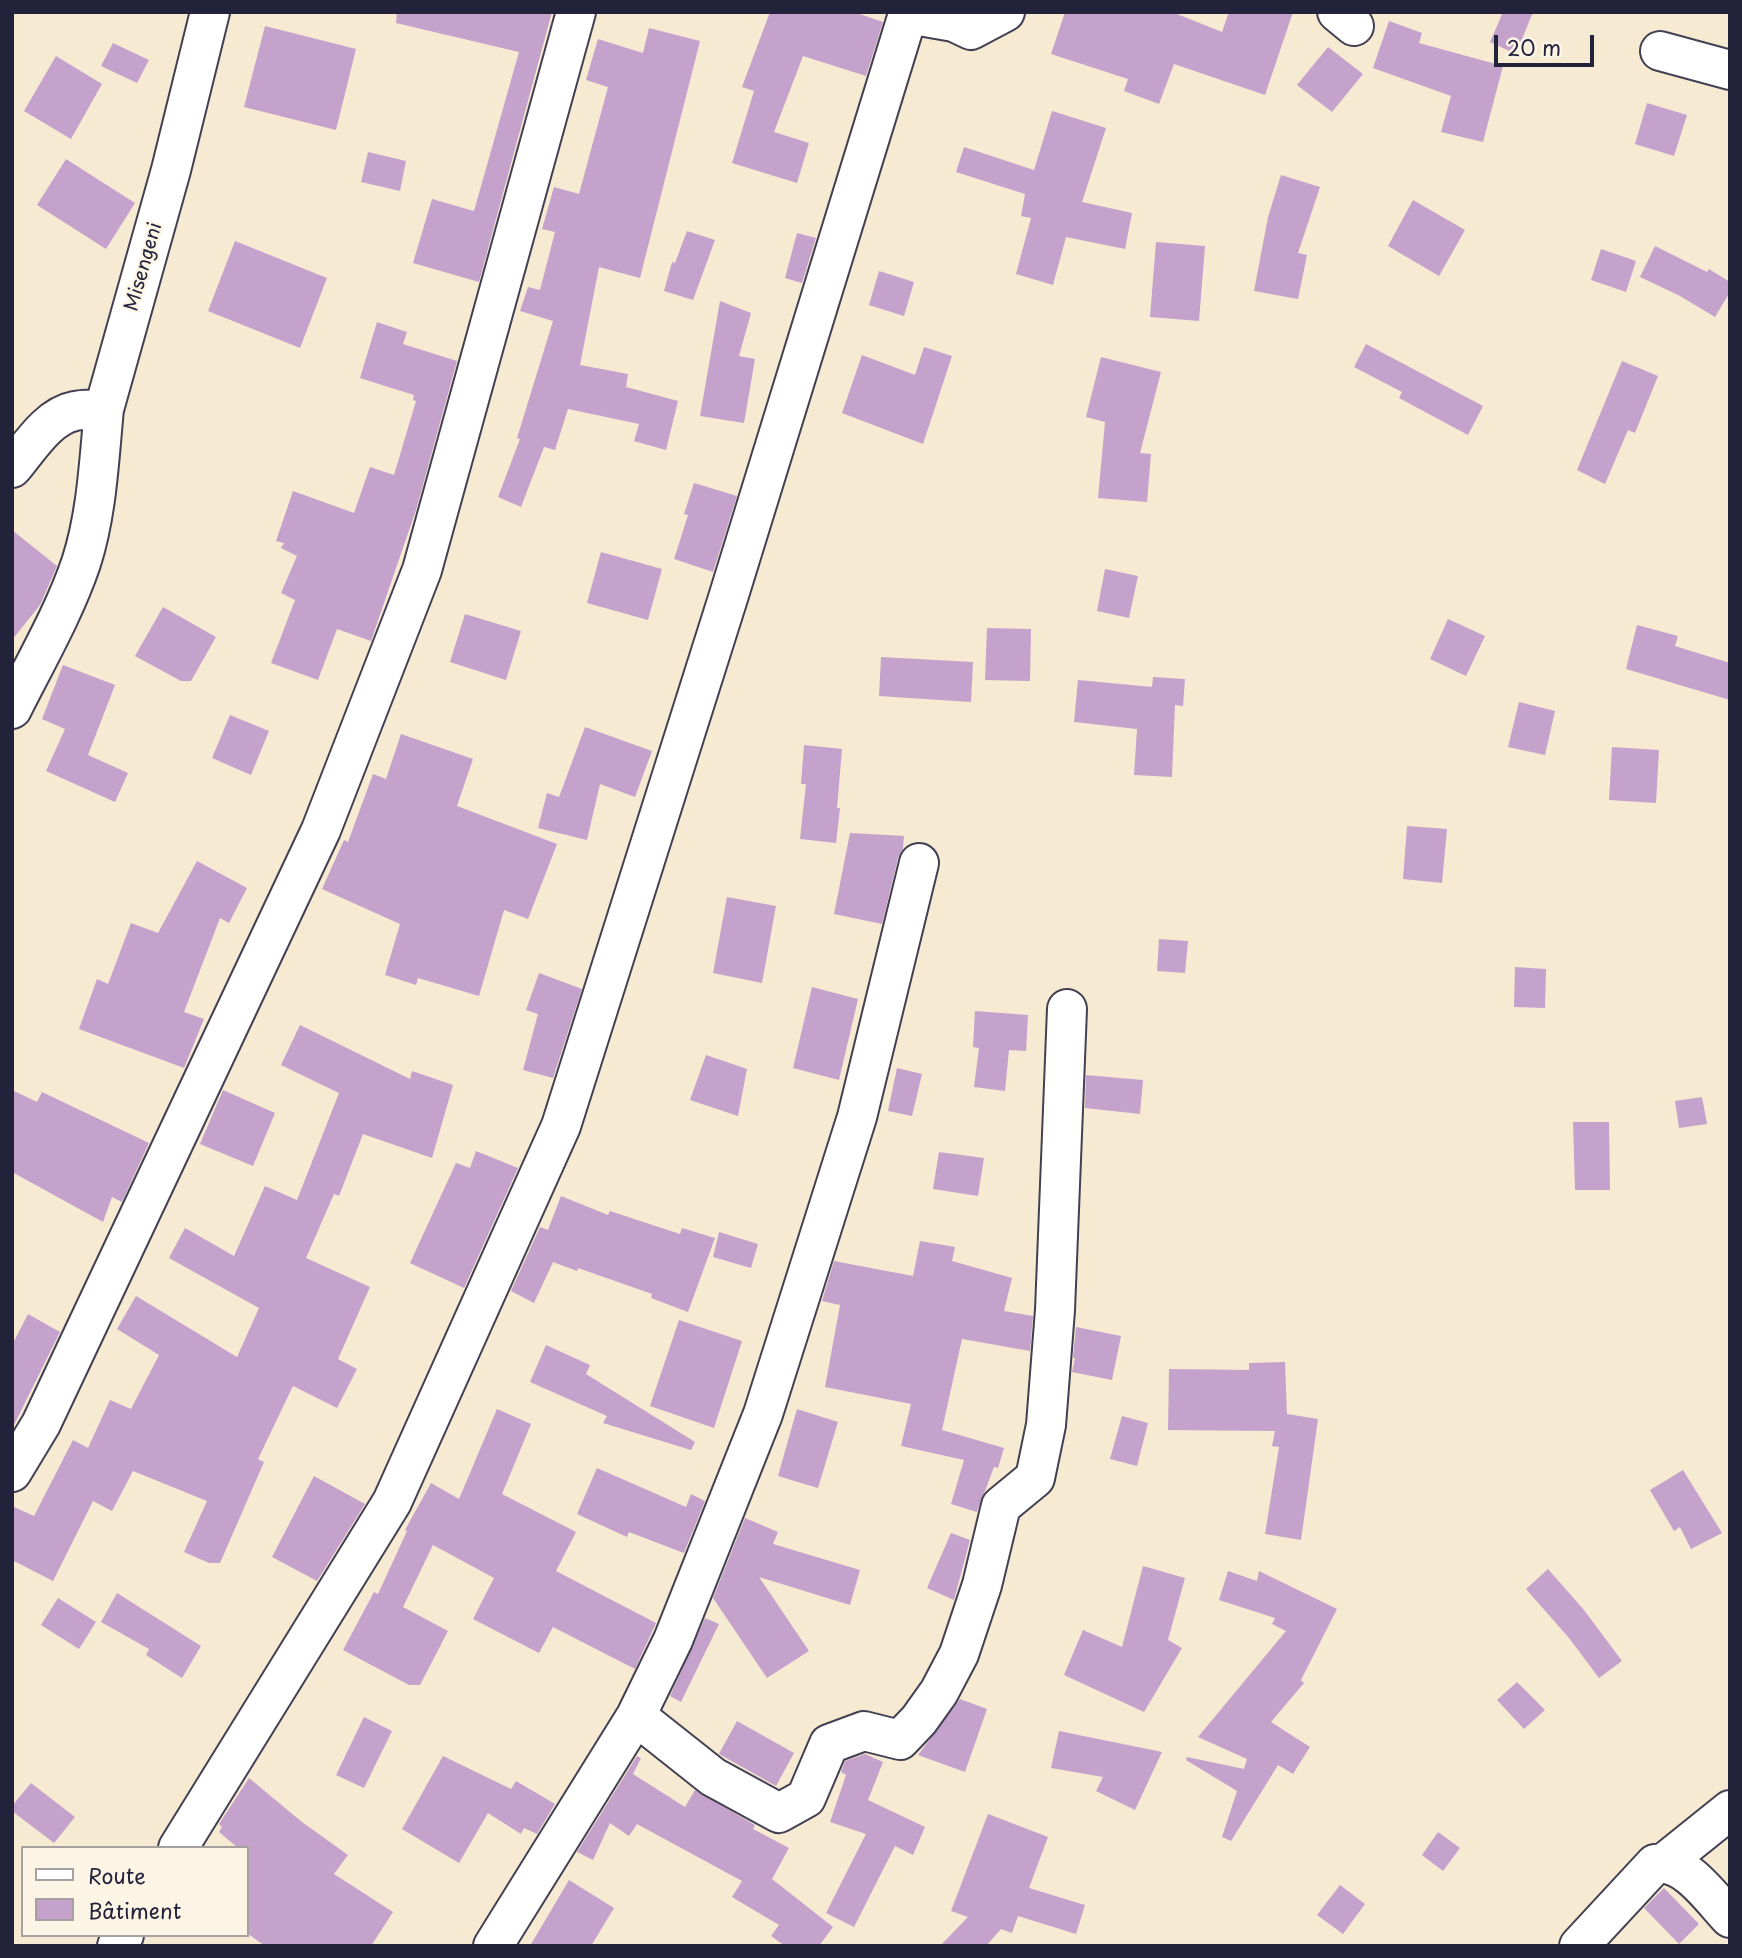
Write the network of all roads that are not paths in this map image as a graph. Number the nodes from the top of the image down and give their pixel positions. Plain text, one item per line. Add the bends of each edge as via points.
1 (210, 12) edge
2 (576, 12) edge
3 (1005, 12) edge
4 (905, 13) edge
5 (1660, 51) dead end
6 (1730, 70) edge
7 (104, 409) junction
8 (12, 468) edge
9 (12, 709) edge
10 (919, 863) dead end
11 (1067, 1009) dead end
12 (12, 1472) edge
13 (636, 1716) junction
14 (1730, 1810) edge
15 (179, 1846) edge
16 (1664, 1863) junction
17 (1730, 1918) edge
18 (493, 1946) edge
19 (1579, 1946) edge

1 - 7 street, Misengeni
2 - 12 street via 422,570 397,635 321,830 41,1424
3 - 4 street via 971,30 954,22
4 - 15 street via 561,1126 392,1502
5 - 6 street
7 - 8 street via 62,415
7 - 9 street, Misengeni via 93,508 81,563
10 - 13 street via 857,1116 763,1414 673,1640
11 - 13 street via 1046,1425 1035,1478 1001,1506 959,1654 939,1692 900,1740 864,1731 829,1744 806,1798 779,1814 713,1777
13 - 18 street
14 - 16 street
16 - 17 street via 1683,1869
16 - 19 street via 1655,1864

